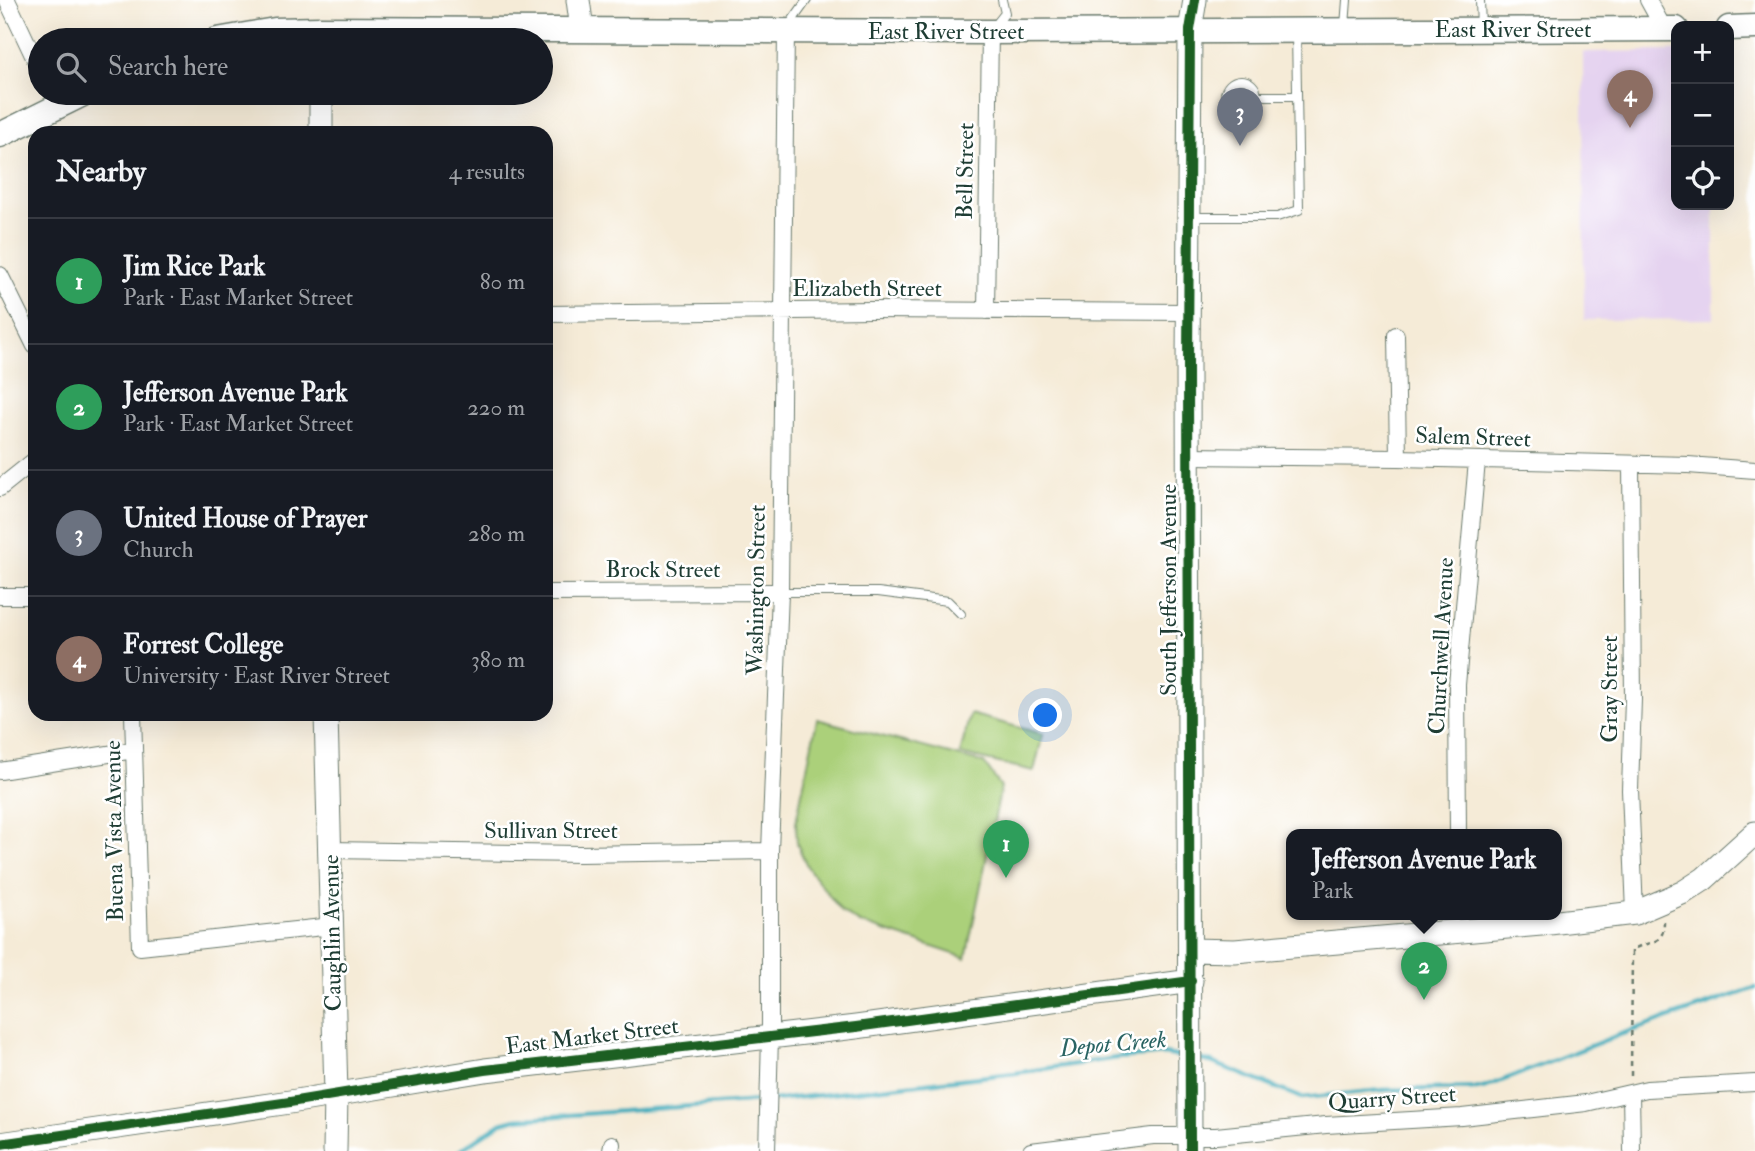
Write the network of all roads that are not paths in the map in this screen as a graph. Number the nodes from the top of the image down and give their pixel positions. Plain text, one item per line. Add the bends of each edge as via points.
1 (7, 0) edge
2 (578, 0) edge
3 (807, 0) edge
4 (1002, 0) edge
5 (1195, 0) edge
6 (1347, 0) edge
7 (1480, 0) edge
8 (1648, 0) edge
9 (1734, 27) edge
10 (1755, 27) edge
11 (582, 29) junction
12 (1296, 29) junction
13 (1345, 29) junction
14 (1481, 29) junction
15 (1670, 29) edge
16 (553, 30) edge
17 (786, 30) junction
18 (1190, 30) junction
19 (990, 32) junction
20 (28, 45) edge
21 (1258, 96) junction
22 (1297, 96) junction
23 (46, 105) edge
24 (321, 105) edge
25 (321, 126) edge
26 (0, 135) edge
27 (1189, 217) junction
28 (0, 275) edge
29 (986, 311) junction
30 (783, 312) junction
31 (1188, 312) junction
32 (553, 314) edge
33 (28, 332) edge
34 (1396, 335) dead end
35 (1188, 456) junction
36 (1398, 458) junction
37 (1477, 461) junction
38 (1631, 464) junction
39 (28, 466) edge
40 (1755, 470) edge
41 (0, 488) edge
42 (780, 592) junction
43 (553, 593) edge
44 (0, 596) edge
45 (28, 596) edge
46 (961, 614) dead end
47 (133, 721) edge
48 (326, 721) edge
49 (134, 750) junction
50 (0, 771) edge
51 (1458, 829) edge
52 (1755, 833) edge
53 (330, 850) junction
54 (770, 851) junction
55 (1635, 914) junction
56 (1562, 918) edge
57 (1517, 920) edge
58 (1458, 923) edge
59 (332, 926) junction
60 (1191, 950) junction
61 (1191, 981) junction
62 (771, 1036) junction
63 (1755, 1083) edge
64 (1631, 1093) junction
65 (336, 1094) junction
66 (1190, 1144) edge
67 (13, 1145) edge
68 (335, 1151) edge
69 (767, 1151) edge
70 (1031, 1151) edge
71 (1632, 1151) edge

1 - 20 street
2 - 11 street
3 - 17 lane
4 - 19 lane via 1004,13
5 - 18 street, South Jefferson Avenue
6 - 13 lane
7 - 14 lane
8 - 15 street
9 - 10 main road
11 - 16 main road, East River Street
11 - 17 main road, East River Street
12 - 13 main road, East River Street
12 - 18 main road, East River Street
12 - 22 lane
13 - 14 main road, East River Street
14 - 15 main road, East River Street
17 - 19 main road, East River Street
17 - 30 street, Washington Street
18 - 19 main road, East River Street
18 - 27 street, South Jefferson Avenue
19 - 29 street, Bell Street
21 - 21 lane via 1251,82 1240,80 1230,84 1225,94 1228,106 1238,112 1254,107
21 - 22 lane
22 - 27 lane via 1299,210 1277,217
23 - 26 main road
24 - 25 street
27 - 31 street, South Jefferson Avenue
28 - 33 street
29 - 30 street, Elizabeth Street
29 - 31 street, Elizabeth Street
30 - 32 street, Elizabeth Street
30 - 42 street, Washington Street
31 - 35 street, South Jefferson Avenue
34 - 36 street
35 - 36 street, Salem Street
35 - 60 street, South Jefferson Avenue
36 - 37 street, Salem Street
37 - 38 street, Salem Street
37 - 51 street, Churchwell Avenue via 1457,685
38 - 40 street, Salem Street
38 - 55 street, Gray Street via 1630,790
39 - 41 street
42 - 43 street, Brock Street
42 - 46 lane via 889,593 948,601
42 - 54 street, Washington Street
44 - 45 street
47 - 49 street, Buena Vista Avenue
48 - 53 street, Caughlin Avenue
49 - 50 street
49 - 59 street, Buena Vista Avenue via 140,947
52 - 55 street via 1704,879
53 - 54 street, Sullivan Street
53 - 59 street, Caughlin Avenue
54 - 62 street, Washington Street
55 - 56 street
57 - 58 street
58 - 60 street via 1235,951
59 - 65 street, Caughlin Avenue
60 - 61 street, South Jefferson Avenue
61 - 62 street, East Market Street
61 - 66 street, South Jefferson Avenue
62 - 65 street, East Market Street via 485,1070
62 - 69 street, Washington Street
63 - 64 street, Quarry Street
64 - 66 street, Quarry Street via 1586,1103 1462,1117 1216,1136
64 - 71 street
65 - 67 street, East Market Street
65 - 68 street, Caughlin Avenue
66 - 70 street, Quarry Street via 1153,1136

